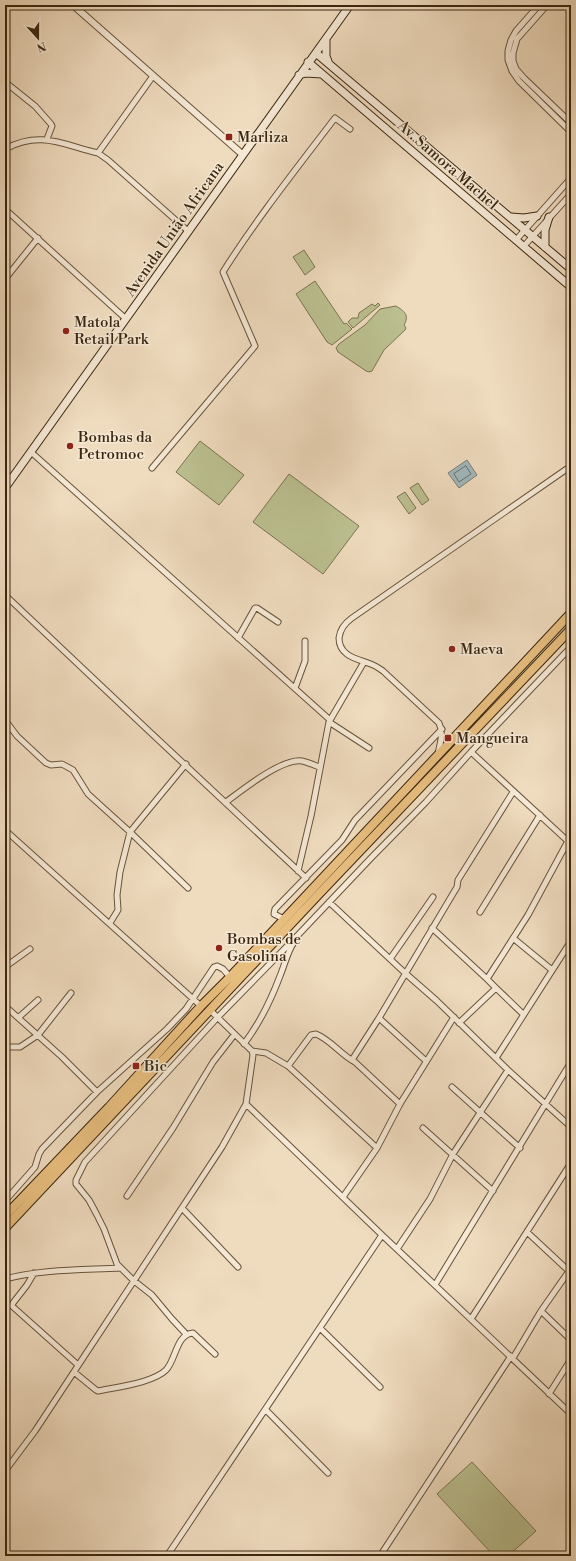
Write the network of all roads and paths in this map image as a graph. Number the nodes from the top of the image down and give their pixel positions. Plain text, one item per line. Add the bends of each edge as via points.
1 (73, 5) edge
2 (350, 5) edge
3 (539, 5) edge
4 (547, 5) edge
5 (327, 36) junction
6 (316, 53) junction
7 (308, 62) junction
8 (329, 64) junction
9 (322, 74) junction
10 (299, 75) junction
11 (152, 76) junction
12 (5, 82) edge
13 (571, 123) edge
14 (350, 129) dead end
15 (571, 132) edge
16 (47, 139) junction
17 (5, 149) edge
18 (98, 153) junction
19 (242, 154) junction
20 (571, 178) edge
21 (571, 194) edge
22 (5, 209) edge
23 (537, 216) junction
24 (510, 217) junction
25 (549, 217) junction
26 (525, 230) junction
27 (188, 231) junction
28 (532, 236) junction
29 (38, 238) junction
30 (516, 240) junction
31 (524, 246) junction
32 (545, 247) junction
33 (571, 269) edge
34 (5, 279) edge
35 (571, 287) edge
36 (126, 319) junction
37 (31, 452) junction
38 (571, 466) edge
39 (152, 468) dead end
40 (5, 488) edge
41 (5, 595) edge
42 (571, 613) edge
43 (278, 622) dead end
44 (571, 629) edge
45 (238, 638) junction
46 (305, 641) dead end
47 (571, 647) edge
48 (364, 662) junction
49 (295, 688) junction
50 (5, 720) edge
51 (329, 721) junction
52 (442, 729) junction
53 (369, 748) dead end
54 (471, 752) junction
55 (437, 757) junction
56 (186, 764) junction
57 (319, 767) junction
58 (513, 792) junction
59 (226, 802) junction
60 (540, 815) junction
61 (5, 830) edge
62 (130, 832) junction
63 (570, 843) edge
64 (298, 871) junction
65 (306, 878) junction
66 (188, 888) dead end
67 (433, 897) dead end
68 (329, 902) junction
69 (480, 912) dead end
70 (284, 919) junction
71 (110, 923) junction
72 (432, 928) junction
73 (299, 934) junction
74 (513, 938) junction
75 (571, 941) edge
76 (30, 949) dead end
77 (390, 959) junction
78 (5, 967) edge
79 (552, 970) junction
80 (405, 973) junction
81 (230, 977) junction
82 (487, 979) junction
83 (496, 988) junction
84 (71, 994) dead end
85 (193, 998) junction
86 (38, 1000) dead end
87 (5, 1006) edge
88 (200, 1006) junction
89 (210, 1010) junction
90 (523, 1014) junction
91 (18, 1017) junction
92 (217, 1018) junction
93 (379, 1018) junction
94 (454, 1018) junction
95 (459, 1023) junction
96 (38, 1035) junction
97 (234, 1035) junction
98 (244, 1044) junction
99 (5, 1047) edge
100 (252, 1052) junction
101 (496, 1058) junction
102 (352, 1060) junction
103 (426, 1061) junction
104 (571, 1062) edge
105 (288, 1066) junction
106 (508, 1070) junction
107 (452, 1087) dead end
108 (97, 1092) junction
109 (246, 1104) junction
110 (400, 1104) junction
111 (545, 1104) junction
112 (480, 1112) junction
113 (571, 1127) edge
114 (423, 1128) dead end
115 (376, 1148) junction
116 (520, 1148) junction
117 (453, 1154) junction
118 (571, 1163) edge
119 (493, 1191) junction
120 (127, 1196) dead end
121 (343, 1197) junction
122 (5, 1201) edge
123 (182, 1208) junction
124 (5, 1216) edge
125 (5, 1228) edge
126 (527, 1232) junction
127 (382, 1235) junction
128 (397, 1249) junction
129 (238, 1267) dead end
130 (120, 1268) junction
131 (570, 1272) edge
132 (34, 1273) junction
133 (5, 1278) edge
134 (133, 1280) junction
135 (435, 1285) junction
136 (542, 1311) junction
137 (471, 1319) junction
138 (320, 1328) junction
139 (186, 1334) junction
140 (571, 1340) edge
141 (215, 1354) dead end
142 (512, 1357) junction
143 (571, 1359) edge
144 (78, 1365) junction
145 (74, 1372) junction
146 (380, 1387) dead end
147 (549, 1394) junction
148 (266, 1410) junction
149 (571, 1414) edge
150 (5, 1471) edge
151 (328, 1473) dead end
152 (167, 1556) edge
153 (380, 1556) edge

1 - 11 street
2 - 5 main road, Avenida União Africana
3 - 15 street via 516,31 511,40 508,60 519,81
4 - 13 street via 517,40 513,61 524,78
5 - 6 main road, Avenida União Africana
5 - 8 main road via 325,48
6 - 7 main road, Avenida União Africana
6 - 8 main road, Av. Samora Machel
7 - 9 main road, Av. Samora Machel
7 - 10 main road, Avenida União Africana
8 - 24 main road, Av. Samora Machel
9 - 10 main road
9 - 30 main road, Av. Samora Machel
10 - 19 main road, Avenida União Africana
11 - 18 street
11 - 19 street
12 - 16 street via 35,106 51,124
14 - 39 street via 335,118 266,208 223,272 255,346
16 - 17 street via 21,142
16 - 18 street
18 - 27 street
19 - 27 main road, Avenida União Africana
20 - 23 street
21 - 25 street
22 - 29 street
23 - 24 main road
23 - 26 street
24 - 26 main road, Av. Samora Machel
25 - 28 street
25 - 32 main road via 545,230
26 - 28 main road, Av. Samora Machel
26 - 30 street
27 - 36 main road, Avenida União Africana
28 - 31 street
28 - 32 main road, Av. Samora Machel
29 - 34 street
29 - 36 street
30 - 31 main road, Av. Samora Machel
31 - 35 main road, Av. Samora Machel
32 - 33 main road, Av. Samora Machel
36 - 37 main road, Avenida União Africana
37 - 40 main road, Avenida União Africana
37 - 45 street
38 - 48 street via 345,623 339,636 343,651
41 - 56 street
42 - 55 highway
43 - 45 street via 254,608
44 - 89 highway
45 - 49 street
46 - 49 street via 305,661
47 - 54 street
48 - 51 street
48 - 52 street via 383,671 436,718
49 - 51 street
50 - 62 street via 17,736 46,763 62,764 73,770 88,794
51 - 53 street
51 - 57 street
52 - 55 street
52 - 65 street via 363,812 342,840
54 - 58 street
54 - 68 street
55 - 70 highway
56 - 59 street
56 - 62 street
57 - 59 street via 301,761 286,764 258,778
57 - 64 street
58 - 60 street
58 - 72 street via 458,880 457,887
59 - 64 street
60 - 63 street
60 - 69 street
61 - 71 street
62 - 66 street
62 - 71 street via 120,872 118,910
63 - 74 street
64 - 65 street
65 - 70 street via 275,909 274,914
67 - 77 street
68 - 73 street
68 - 77 street
70 - 81 highway
71 - 85 street
72 - 80 street
72 - 82 street
73 - 92 street
73 - 98 street via 287,954 281,975 261,1018
74 - 79 street
74 - 82 street
75 - 79 street
76 - 78 street
77 - 80 street
79 - 90 street
80 - 93 street
80 - 94 street
81 - 85 street via 220,967 214,967
81 - 88 highway
82 - 83 street
83 - 90 street
83 - 95 street
84 - 96 street
85 - 88 street
85 - 108 street via 167,1029
86 - 91 street
87 - 91 street
88 - 124 highway
89 - 92 street
89 - 125 highway
90 - 101 street
91 - 96 street
92 - 97 street
92 - 130 street via 90,1156 76,1180 76,1184 97,1215
93 - 102 street
93 - 103 street
94 - 95 street
94 - 103 street
95 - 101 street
96 - 99 street via 20,1047
96 - 108 street
97 - 98 street
97 - 120 street via 213,1062
98 - 100 street
100 - 105 street via 266,1053
100 - 109 street
101 - 106 street
102 - 105 street via 321,1036 313,1034
102 - 110 street
103 - 110 street
104 - 111 street
105 - 115 street
106 - 111 street
106 - 112 street
107 - 112 street
108 - 122 street via 42,1149 35,1167
109 - 121 street
109 - 123 street via 222,1147
110 - 115 street
111 - 113 street
111 - 116 street
112 - 116 street
112 - 117 street
114 - 117 street
115 - 121 street
116 - 119 street
117 - 119 street
117 - 128 street via 430,1199
118 - 126 street
119 - 135 street
121 - 127 street
123 - 129 street
123 - 134 street
126 - 131 street
126 - 137 street
127 - 128 street
127 - 138 street
128 - 135 street
130 - 132 street
130 - 134 street
131 - 136 street
132 - 133 street
132 - 144 street via 12,1306
134 - 139 street via 152,1295
134 - 144 street
135 - 137 street
136 - 140 street
136 - 142 street
137 - 142 street
138 - 146 street
138 - 148 street
139 - 141 street via 193,1333
139 - 145 street via 165,1371 147,1380 98,1391
142 - 147 street
142 - 153 street
143 - 147 street
144 - 145 street
145 - 150 street
147 - 149 street
148 - 151 street
148 - 152 street

